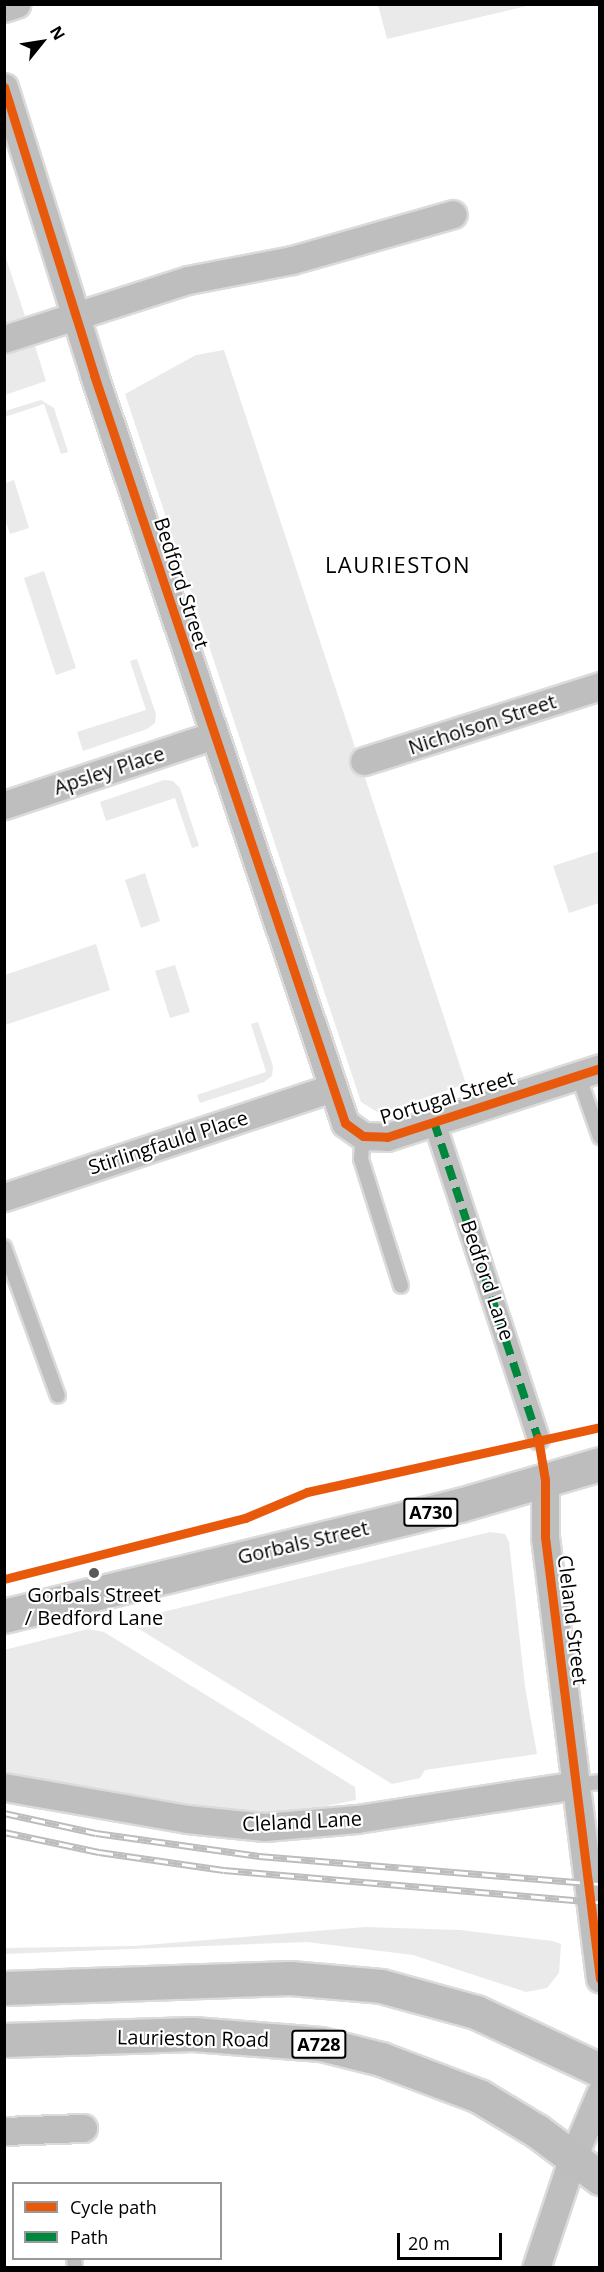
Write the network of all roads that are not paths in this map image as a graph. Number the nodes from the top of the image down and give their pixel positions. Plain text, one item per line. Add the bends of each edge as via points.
1 (16, 4) edge
2 (4, 8) edge
3 (4, 87) edge
4 (453, 214) dead end
5 (75, 316) junction
6 (4, 339) edge
7 (600, 686) edge
8 (214, 735) junction
9 (364, 761) dead end
10 (4, 805) edge
11 (589, 1071) edge
12 (331, 1088) junction
13 (434, 1122) junction
14 (363, 1137) junction
15 (600, 1137) edge
16 (4, 1197) edge
17 (4, 1247) edge
18 (401, 1286) dead end
19 (58, 1396) dead end
20 (538, 1438) dead end
21 (600, 1464) edge
22 (545, 1480) junction
23 (4, 1616) edge
24 (588, 1784) edge
25 (4, 1787) edge
26 (600, 1979) edge
27 (4, 1988) edge
28 (4, 2040) edge
29 (600, 2070) edge
30 (600, 2094) edge
31 (83, 2128) dead end
32 (4, 2131) edge
33 (573, 2157) junction
34 (600, 2178) edge
35 (536, 2268) edge

1 - 2 street
3 - 5 street, Bedford Street
4 - 5 street via 292,260 188,280
5 - 6 street
5 - 8 street, Bedford Street
7 - 9 street, Nicholson Street
8 - 10 street, Apsley Place
8 - 12 street, Bedford Street
11 - 13 street, Portugal Street
11 - 15 lane
12 - 14 street, Portugal Street via 345,1123
12 - 16 street, Stirlingfauld Place
13 - 14 street, Portugal Street via 387,1137
13 - 20 street, Bedford Lane
14 - 18 lane via 361,1159
17 - 19 lane
21 - 22 main road, Gorbals Street / A730
22 - 23 main road, Gorbals Street / A730 via 460,1505
22 - 24 street, Cleland Street via 544,1537
24 - 25 street, Cleland Lane via 357,1819 265,1827 187,1819
24 - 26 street, Cleland Street
27 - 29 main road via 290,1978 381,1986 476,2012
28 - 33 main road, Laurieston Road / A728 via 193,2034 321,2044 381,2059 479,2096
30 - 33 street
31 - 32 street
33 - 34 main road, Laurieston Road / A728
33 - 35 street

